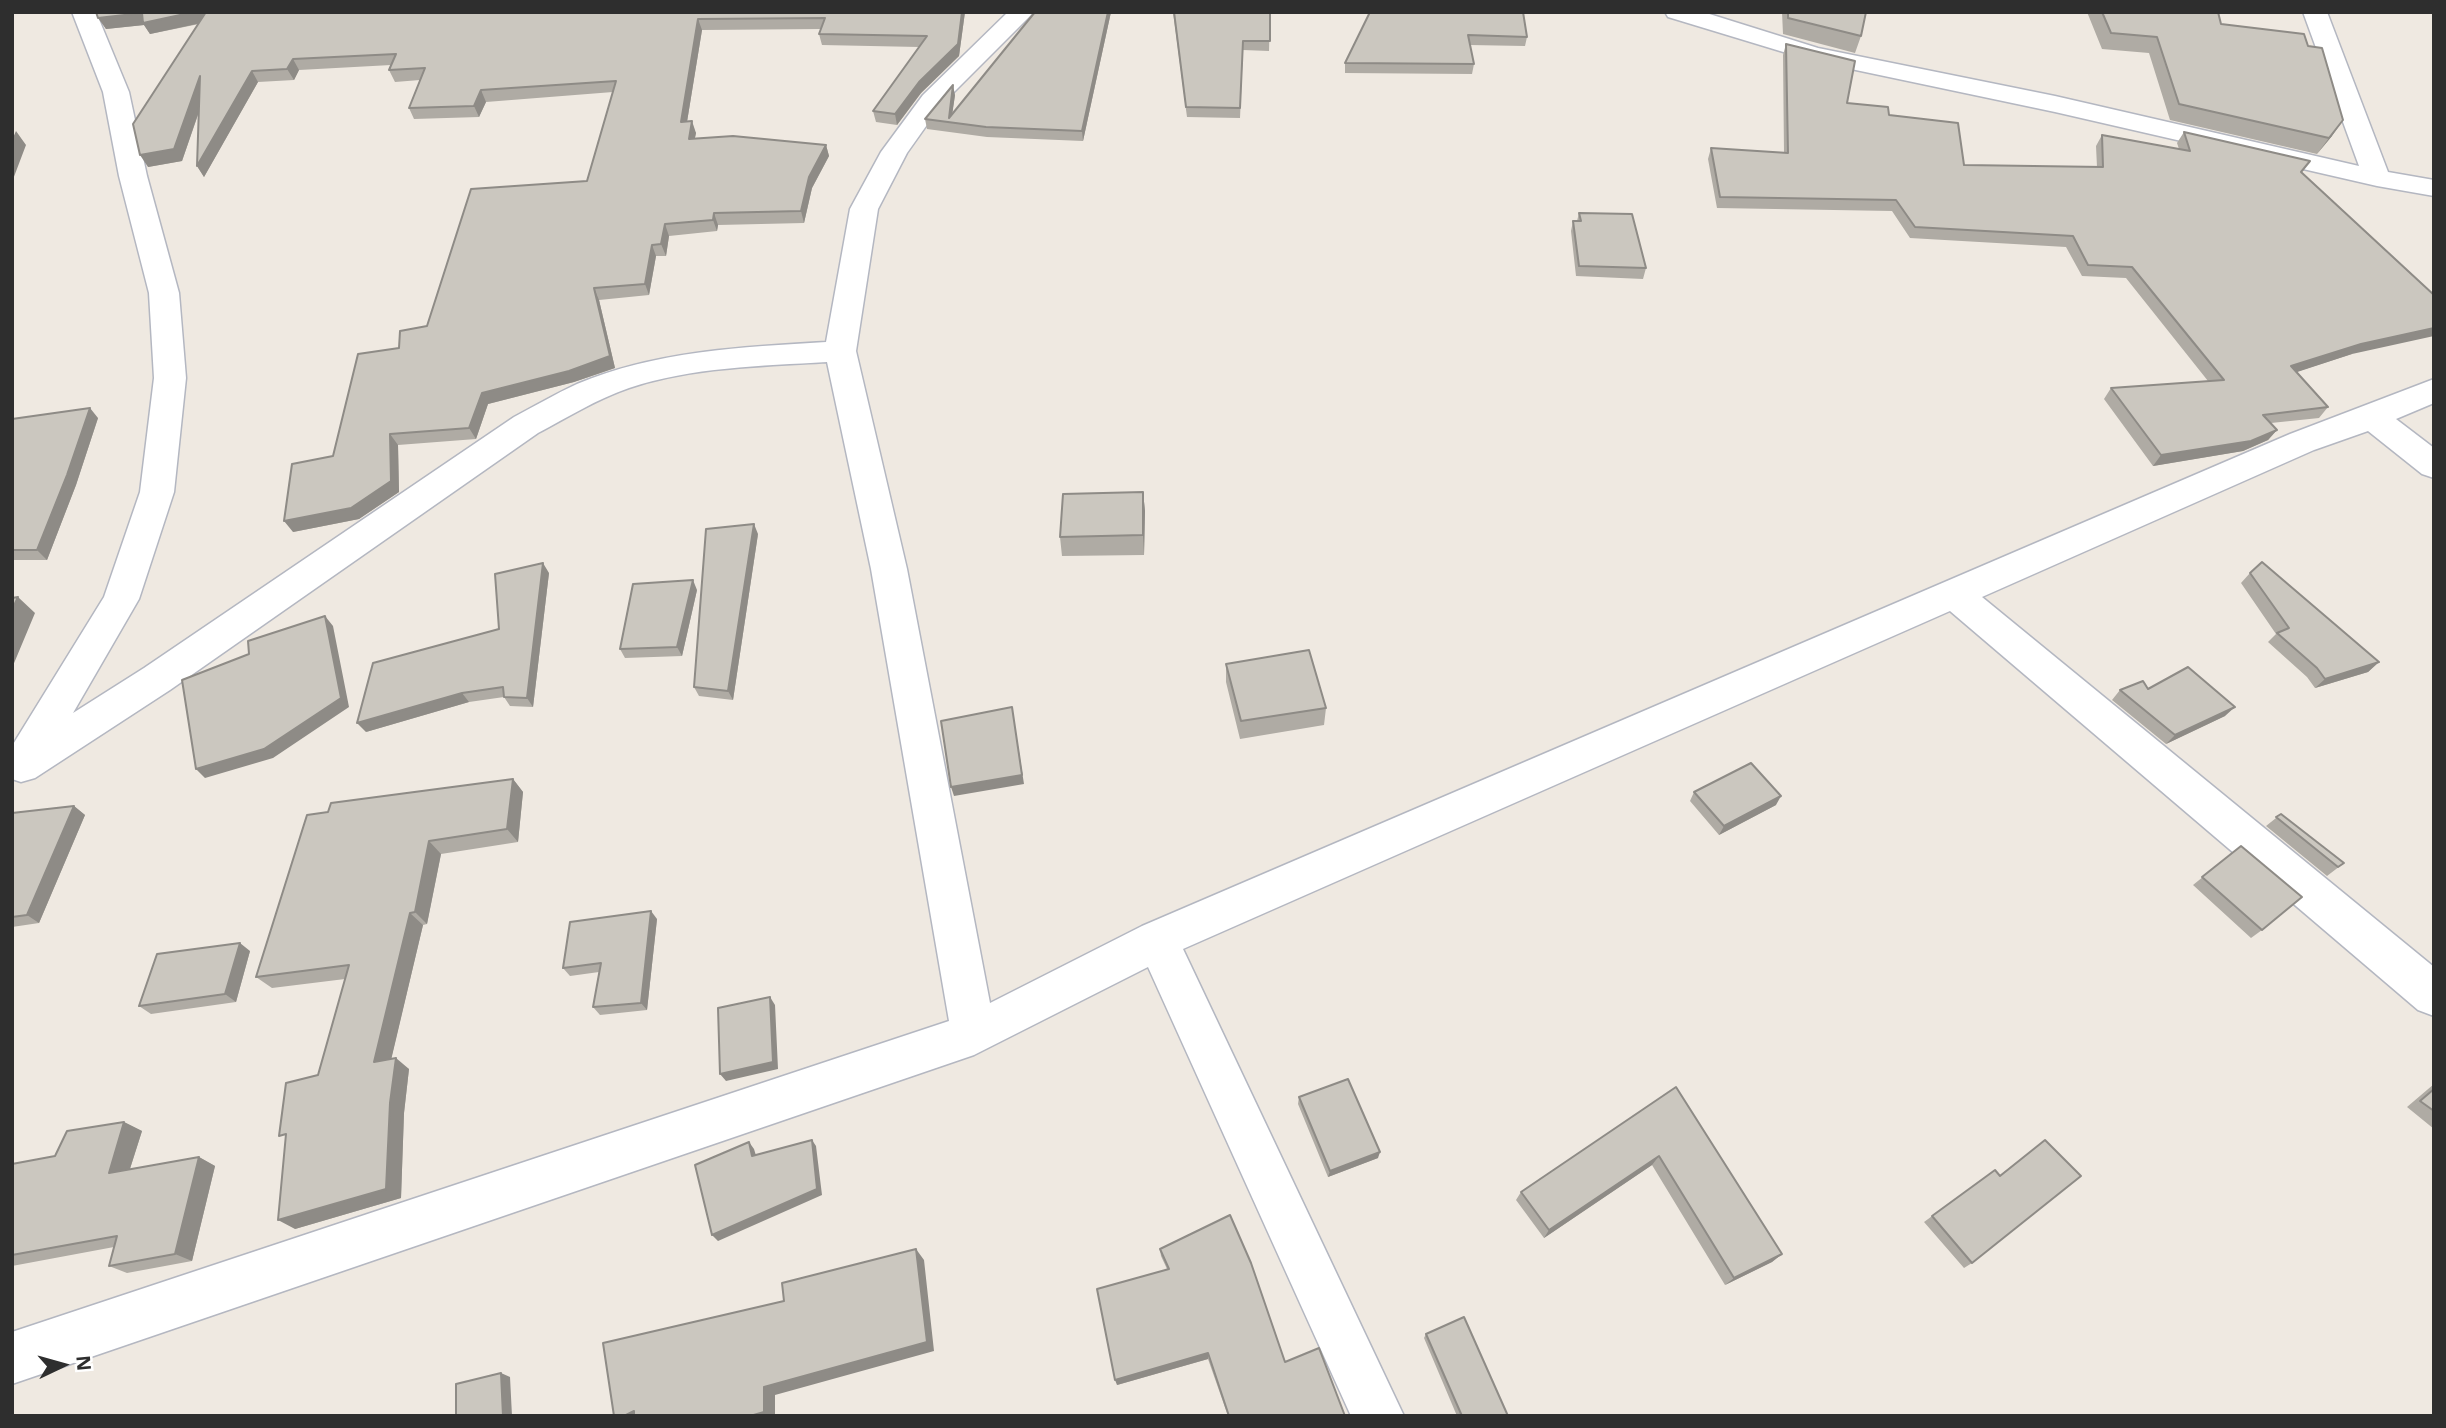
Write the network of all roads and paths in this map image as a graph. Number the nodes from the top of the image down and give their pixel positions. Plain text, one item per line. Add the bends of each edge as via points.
1 (84, 12) edge
2 (1022, 12) edge
3 (1677, 12) edge
4 (2315, 12) edge
5 (2377, 178) junction
6 (2434, 188) edge
7 (840, 351) junction
8 (2434, 390) edge
9 (2372, 417) junction
10 (2434, 466) edge
11 (1953, 593) junction
12 (17, 770) edge
13 (1157, 940) junction
14 (2434, 995) edge
15 (974, 1034) junction
16 (12, 1358) edge
17 (1378, 1416) edge

1 - 12 street via 116,92 164,293 170,378 158,492 121,598
2 - 7 street via 932,100 894,152 864,209
3 - 5 street via 1814,54
4 - 5 street
5 - 6 street
7 - 12 street via 722,360 645,374 589,392 526,425
7 - 15 street via 889,569
8 - 9 street
9 - 10 street
9 - 11 street via 2302,442
11 - 13 street
11 - 14 street
13 - 15 street
13 - 17 street
15 - 16 street

